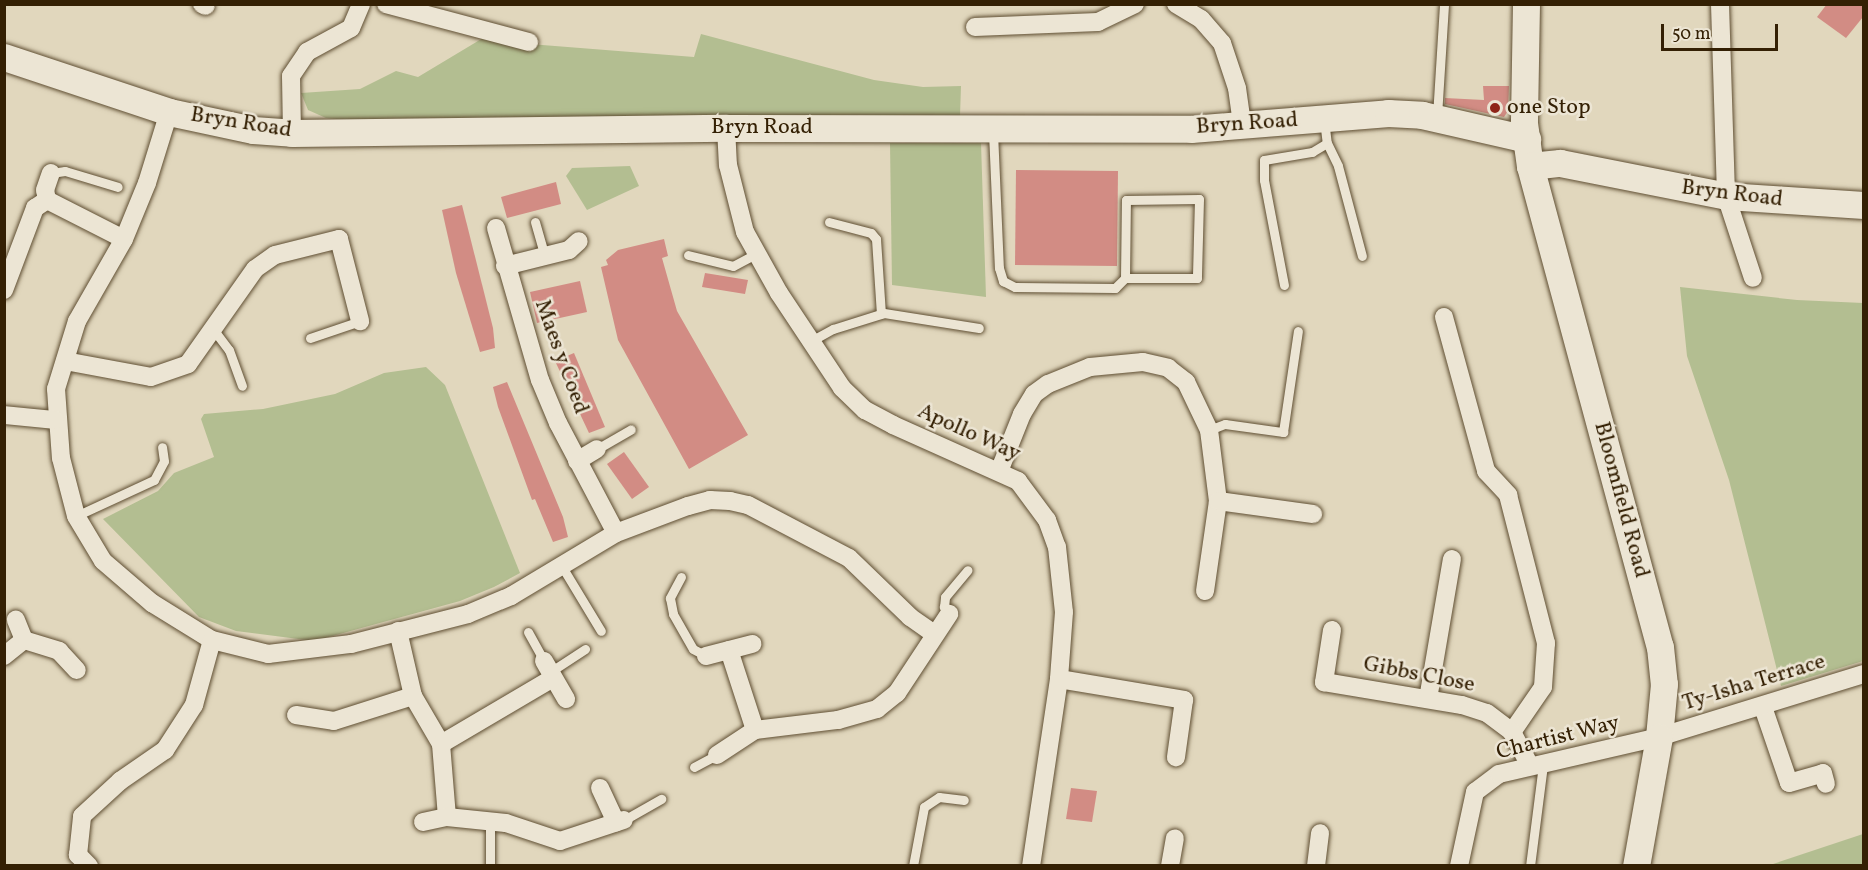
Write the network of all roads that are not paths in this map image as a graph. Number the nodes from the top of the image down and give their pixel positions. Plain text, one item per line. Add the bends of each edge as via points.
1 (361, 4) edge
2 (386, 4) edge
3 (1135, 4) edge
4 (1176, 4) edge
5 (1444, 4) edge
6 (1526, 4) edge
7 (1720, 4) edge
8 (1205, 12) edge
9 (975, 27) dead end
10 (529, 42) dead end
11 (4, 57) edge
12 (169, 112) junction
13 (1437, 118) junction
14 (1242, 125) junction
15 (726, 128) junction
16 (993, 128) junction
17 (1326, 131) junction
18 (292, 133) junction
19 (1527, 138) junction
20 (1530, 166) junction
21 (51, 173) joint
22 (118, 187) dead end
23 (1726, 196) junction
24 (47, 200) junction
25 (1863, 205) edge
26 (535, 222) dead end
27 (829, 222) dead end
28 (496, 228) dead end
29 (124, 239) junction
30 (579, 241) dead end
31 (756, 254) junction
32 (688, 255) dead end
33 (545, 256) junction
34 (1362, 256) dead end
35 (505, 266) junction
36 (1125, 278) junction
37 (1753, 278) dead end
38 (1284, 285) dead end
39 (4, 290) edge
40 (881, 314) junction
41 (1444, 317) dead end
42 (360, 321) joint
43 (980, 328) dead end
44 (213, 329) junction
45 (1298, 330) dead end
46 (310, 338) dead end
47 (811, 341) junction
48 (65, 361) junction
49 (242, 386) dead end
50 (4, 415) edge
51 (55, 420) junction
52 (631, 429) dead end
53 (1209, 430) junction
54 (162, 447) dead end
55 (597, 449) joint
56 (577, 461) junction
57 (999, 469) junction
58 (1218, 501) junction
59 (1313, 514) dead end
60 (76, 516) junction
61 (616, 533) junction
62 (1452, 559) dead end
63 (561, 565) junction
64 (968, 570) dead end
65 (681, 577) dead end
66 (1205, 591) dead end
67 (949, 614) joint
68 (16, 620) dead end
69 (1332, 630) dead end
70 (398, 631) junction
71 (601, 631) dead end
72 (528, 632) dead end
73 (934, 634) junction
74 (24, 640) junction
75 (212, 640) junction
76 (752, 644) dead end
77 (585, 650) dead end
78 (729, 651) junction
79 (4, 656) edge
80 (706, 656) joint
81 (76, 670) dead end
82 (549, 670) junction
83 (1863, 674) edge
84 (1059, 679) junction
85 (413, 696) junction
86 (566, 699) dead end
87 (1428, 699) junction
88 (1763, 707) junction
89 (296, 715) dead end
90 (755, 730) junction
91 (1512, 732) junction
92 (1659, 737) junction
93 (441, 744) junction
94 (717, 755) joint
95 (1176, 757) dead end
96 (1536, 765) junction
97 (694, 767) dead end
98 (1826, 784) dead end
99 (600, 788) dead end
100 (661, 799) dead end
101 (964, 800) dead end
102 (447, 817) junction
103 (423, 822) dead end
104 (490, 822) junction
105 (620, 822) junction
106 (1320, 833) dead end
107 (1174, 838) dead end
108 (89, 866) edge
109 (490, 866) edge
110 (913, 866) edge
111 (1031, 866) edge
112 (1170, 866) edge
113 (1316, 866) edge
114 (1459, 866) edge
115 (1530, 866) edge
116 (1636, 866) edge

1 - 18 street via 351,28 307,52 291,76
2 - 10 street
3 - 9 street via 1098,22
4 - 8 street
5 - 13 lane
6 - 19 street, Bloomfield Road
7 - 23 street
8 - 14 street via 1222,43 1237,88
11 - 12 street, Bryn Road
12 - 18 street, Bryn Road via 253,130
12 - 29 street
13 - 17 street, Bryn Road via 1388,113
13 - 19 street, Bryn Road
14 - 16 street, Bryn Road
14 - 17 street, Bryn Road
15 - 16 street, Bryn Road
15 - 18 street, Bryn Road
15 - 31 street, Apollo Way via 728,165 745,232
16 - 36 lane via 1002,281 1019,288 1115,288
17 - 34 lane
17 - 38 lane via 1312,152 1264,160 1264,180
19 - 20 street, Bloomfield Road
20 - 23 street, Bryn Road via 1560,163
20 - 92 street, Bloomfield Road via 1660,647 1664,684
21 - 22 lane via 65,171
21 - 24 street via 45,190
23 - 25 street, Bryn Road
23 - 37 street
24 - 29 street
24 - 39 street via 34,208
26 - 33 lane
27 - 40 lane via 871,233 876,239
28 - 35 street, Maes y Coed
29 - 48 street via 77,321
30 - 33 street via 569,250
31 - 32 lane via 733,266
31 - 47 street, Apollo Way
33 - 35 street
35 - 56 street, Maes y Coed via 540,380
36 - 36 lane via 1197,278 1199,199 1126,200
40 - 43 lane via 905,314
40 - 47 lane via 833,329
41 - 91 street via 1486,471 1508,495 1546,643 1543,687
42 - 44 street via 339,239 275,255 255,269
42 - 46 lane
44 - 48 street via 188,364 151,377
44 - 49 lane via 237,365
45 - 53 lane via 1283,432 1225,424
47 - 57 street, Apollo Way via 842,388 865,410
48 - 51 street via 56,389
50 - 51 street
51 - 60 street
52 - 55 lane
53 - 57 street via 1186,382 1168,368 1143,362 1090,367 1067,373 1034,394
53 - 58 street
54 - 60 lane via 164,460 154,480
55 - 56 street
56 - 61 street, Maes y Coed
57 - 84 street, Apollo Way via 1033,497 1057,547 1064,612
58 - 59 street
58 - 66 street
60 - 75 street via 104,561 152,603
61 - 63 street
61 - 73 street via 710,500 748,505 849,558 910,617
62 - 87 street
63 - 70 street via 511,596 468,614
63 - 71 lane
64 - 67 lane via 945,597 944,607
65 - 80 lane via 670,598 673,614 693,649
67 - 73 street
68 - 74 street
69 - 87 street, Gibbs Close via 1324,682
70 - 75 street via 351,644 268,654
70 - 85 street
72 - 82 lane
73 - 90 street via 897,693 878,709 838,720
74 - 79 street
74 - 81 street via 59,651
75 - 108 street via 194,705 165,750 120,781 82,816 78,855
76 - 78 street
77 - 82 lane
78 - 80 street
78 - 90 street
82 - 86 street
82 - 93 street
83 - 88 street, Ty-Isha Terrace
84 - 95 street via 1184,700
84 - 111 street, Apollo Way
85 - 89 street via 334,721
85 - 93 street
87 - 91 street, Gibbs Close via 1487,713
88 - 92 street, Ty-Isha Terrace
88 - 98 street via 1790,783 1822,773
90 - 94 street
91 - 96 street, Gibbs Close
92 - 96 street, Chartist Way
92 - 116 street, Bloomfield Road
93 - 102 street
94 - 97 lane
96 - 114 street, Chartist Way via 1499,774 1475,792
96 - 115 lane
99 - 105 street
100 - 105 lane
101 - 110 lane via 939,797 924,807
102 - 103 street
102 - 104 street
104 - 105 street via 560,841
104 - 109 lane
106 - 113 street
107 - 112 street

